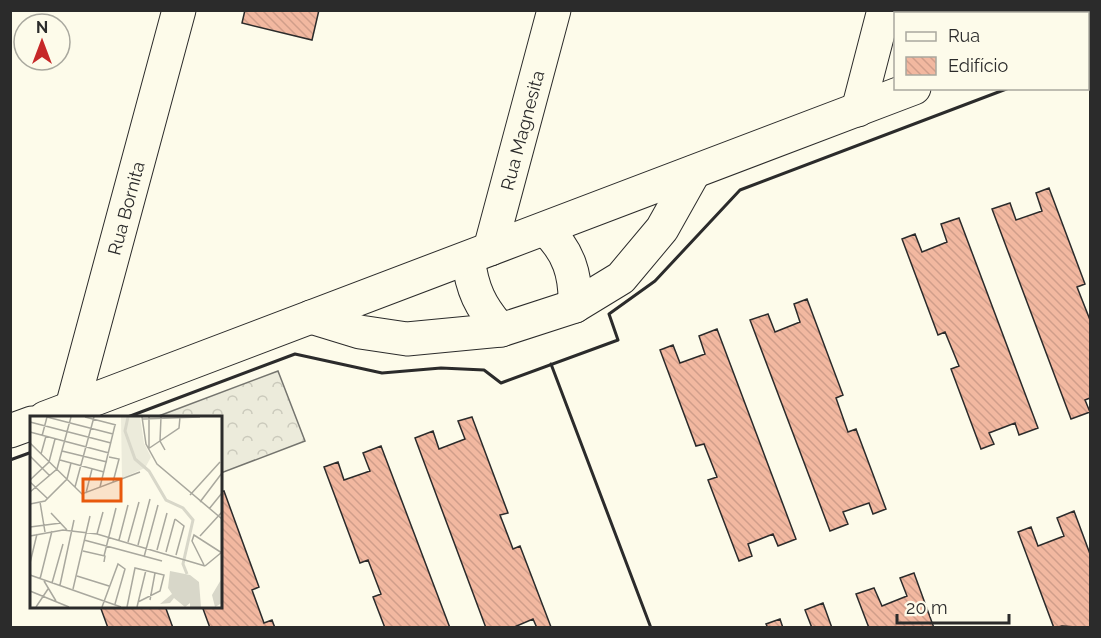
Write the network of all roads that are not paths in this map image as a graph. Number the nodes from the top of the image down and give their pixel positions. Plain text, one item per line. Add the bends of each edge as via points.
1 (179, 10) edge
2 (554, 10) edge
3 (884, 10) edge
4 (909, 90) edge
5 (858, 110) junction
6 (694, 172) junction
7 (545, 229) junction
8 (479, 254) junction
9 (575, 306) junction
10 (311, 317) junction
11 (501, 330) junction
12 (59, 412) edge
13 (30, 424) edge
14 (10, 431) edge

1 - 12 street, Rua Bornita
2 - 8 street, Rua Magnesita
3 - 5 street
4 - 5 street
5 - 6 street
6 - 7 street
6 - 9 street via 662,229 621,278
7 - 8 street
7 - 9 street via 565,251 571,265 576,285
8 - 10 street
8 - 11 street via 476,294 486,314
9 - 11 street
10 - 11 street via 360,332 407,339
10 - 12 street
13 - 14 street

